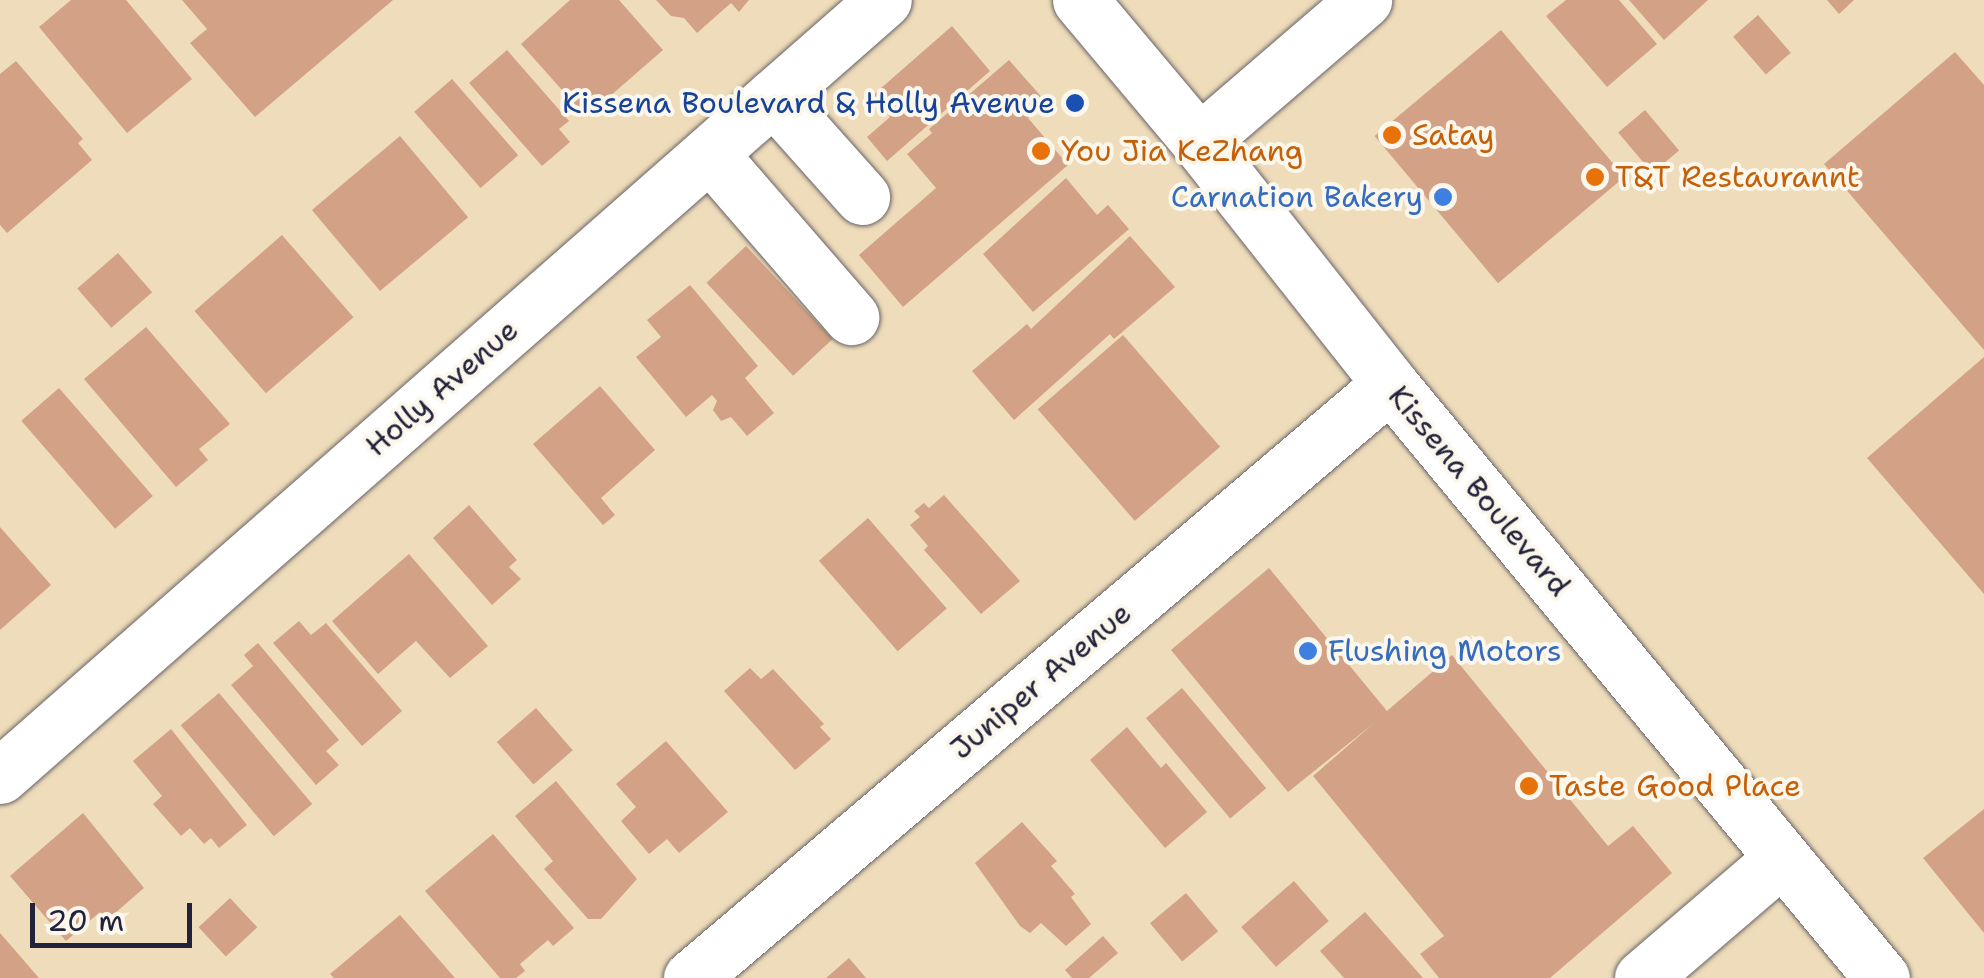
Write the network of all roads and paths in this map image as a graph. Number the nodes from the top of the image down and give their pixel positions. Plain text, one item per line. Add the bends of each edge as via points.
1 (884, 0) edge
2 (1080, 0) edge
3 (1364, 0) edge
4 (774, 97) junction
5 (1199, 142) junction
6 (710, 154) junction
7 (862, 197) dead end
8 (851, 317) dead end
9 (1390, 384) junction
10 (0, 776) edge
11 (1782, 858) junction
12 (691, 978) edge
13 (1642, 978) edge
14 (1882, 978) edge

1 - 4 street, Holly Avenue
2 - 5 street, Kissena Boulevard
3 - 5 street
4 - 6 street, Holly Avenue
4 - 7 street
5 - 9 street, Kissena Boulevard
6 - 8 street
6 - 10 street, Holly Avenue
9 - 11 street, Kissena Boulevard
9 - 12 street, Juniper Avenue
11 - 13 street
11 - 14 street, Kissena Boulevard

